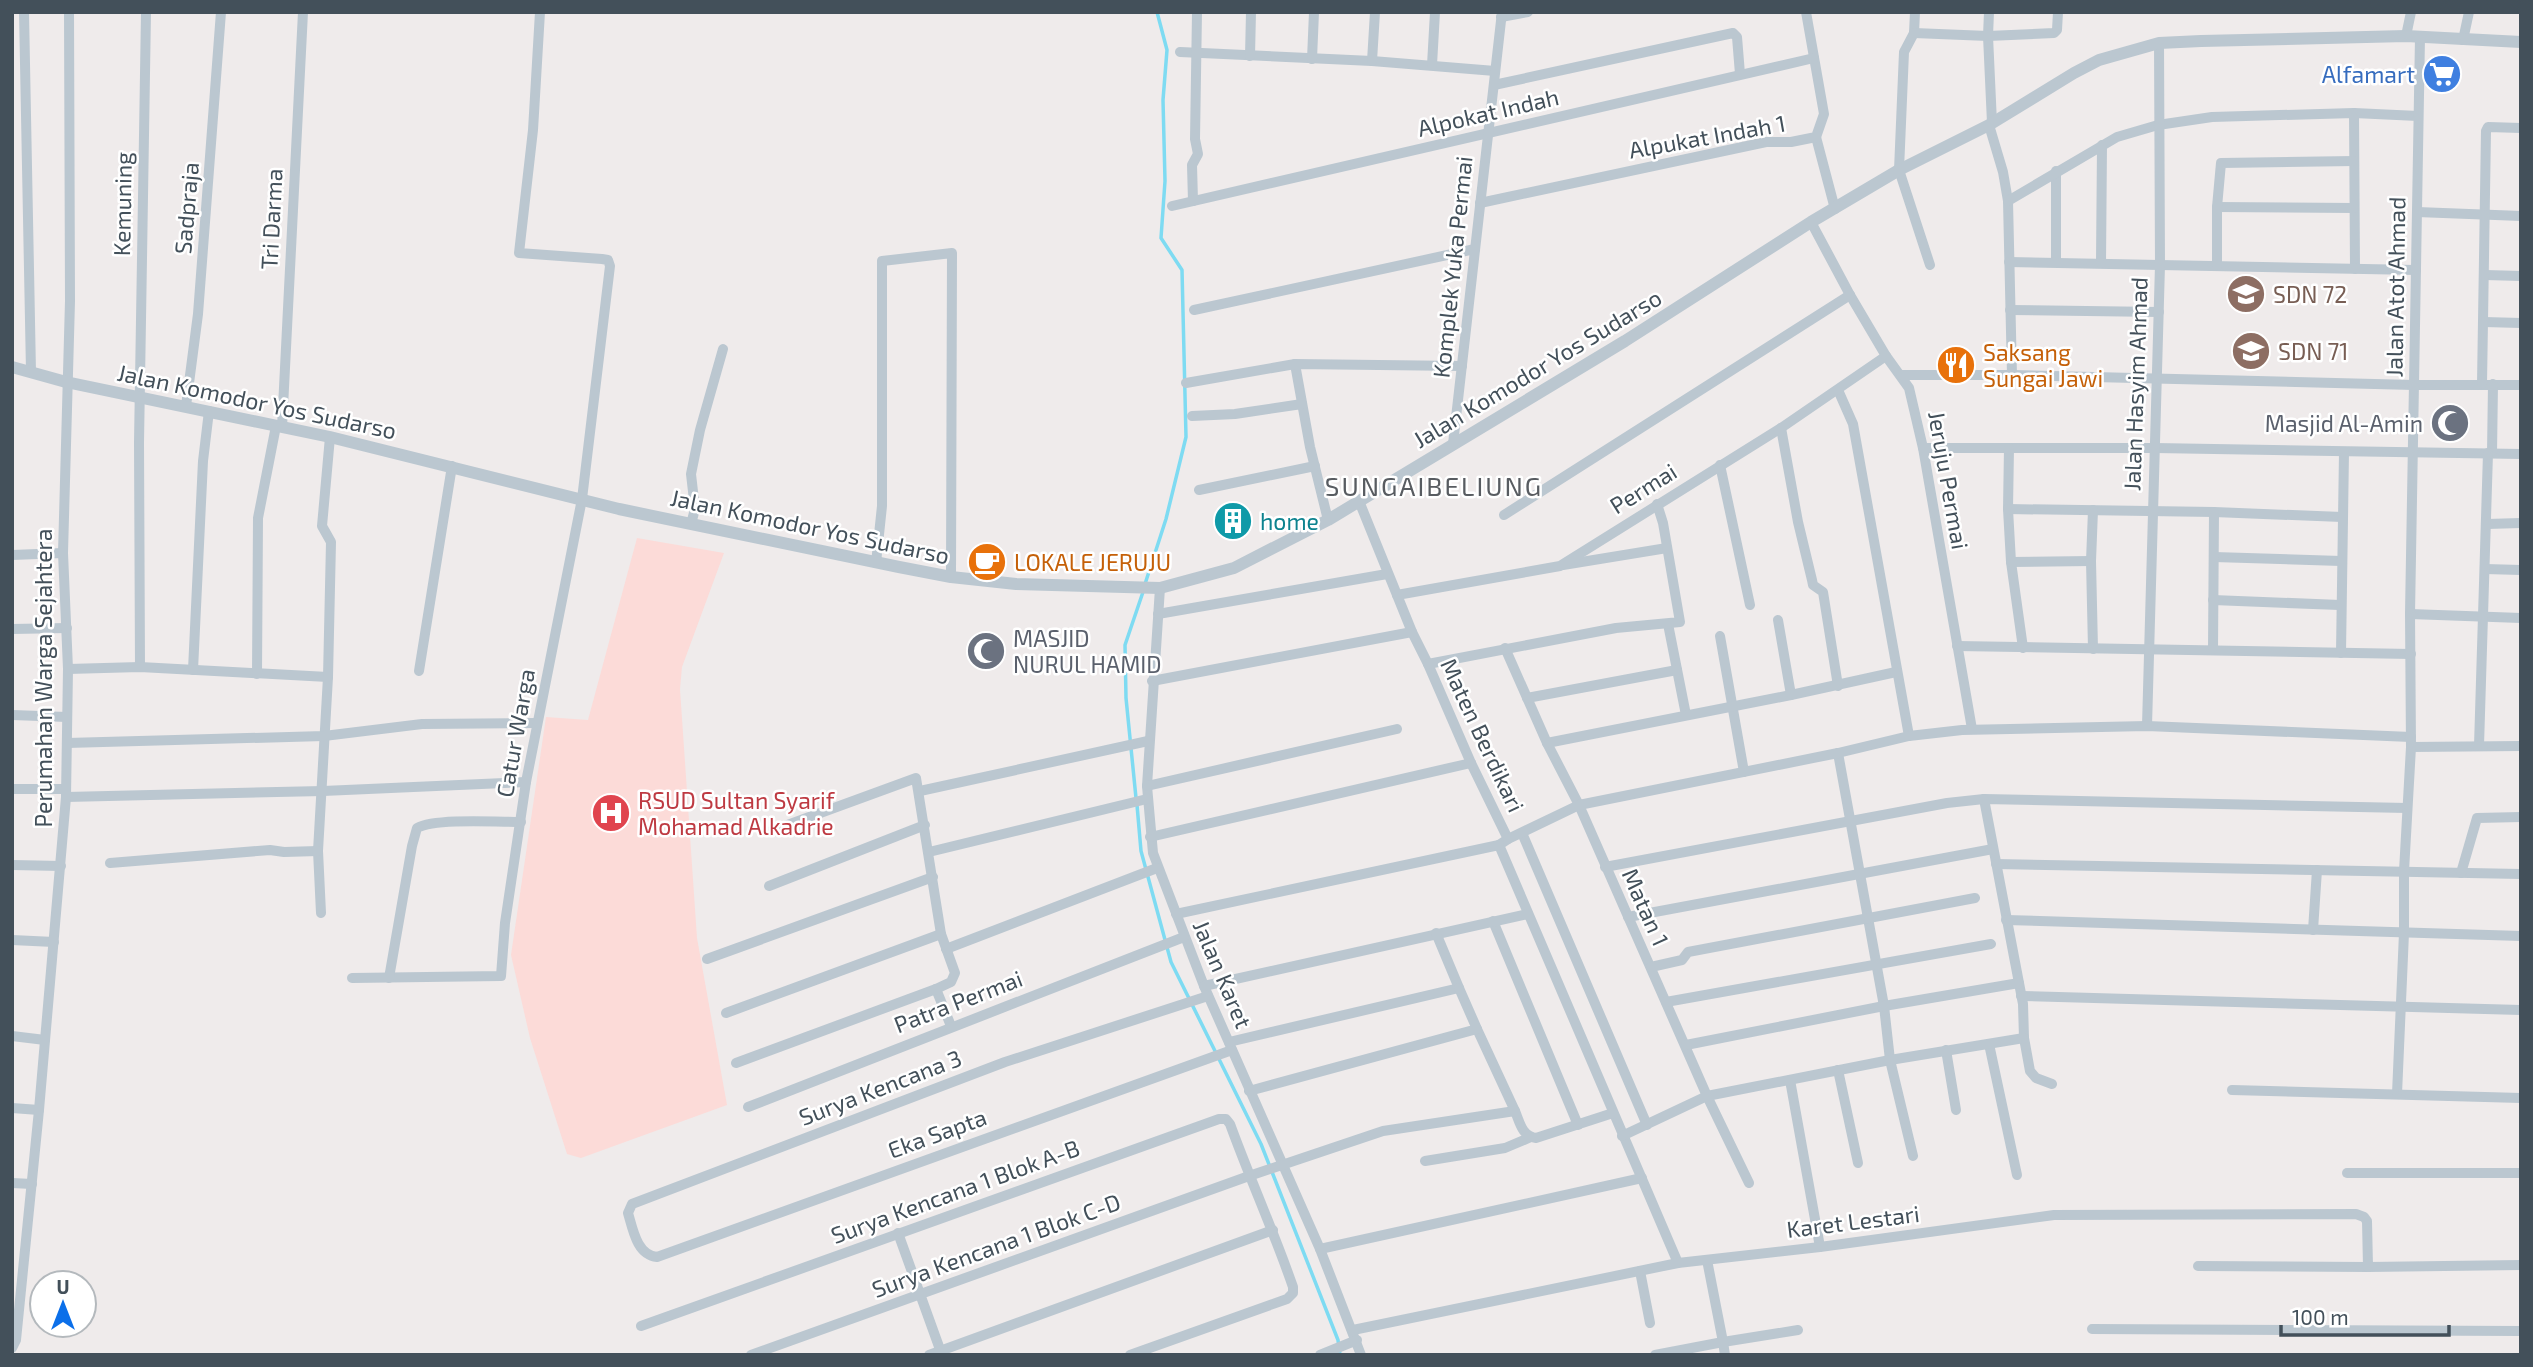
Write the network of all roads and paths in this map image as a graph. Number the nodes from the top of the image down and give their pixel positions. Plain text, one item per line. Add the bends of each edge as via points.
1 (24, 12) edge
2 (69, 12) edge
3 (146, 12) edge
4 (221, 12) edge
5 (303, 12) edge
6 (540, 12) edge
7 (1197, 12) edge
8 (1251, 12) edge
9 (1314, 12) edge
10 (1374, 12) edge
11 (1435, 12) edge
12 (1528, 12) edge
13 (1807, 12) edge
14 (1915, 12) edge
15 (1989, 12) edge
16 (2058, 12) edge
17 (2411, 12) edge
18 (2469, 12) edge
19 (1502, 15) edge
20 (1914, 33) junction
21 (1988, 36) junction
22 (2413, 37) junction
23 (2463, 40) junction
24 (2521, 42) edge
25 (2159, 43) junction
26 (1180, 52) dead end
27 (1195, 54) junction
28 (1250, 56) junction
29 (1814, 58) junction
30 (1312, 59) junction
31 (1373, 61) junction
32 (1432, 65) junction
33 (1495, 71) junction
34 (1740, 74) junction
35 (1494, 85) junction
36 (2354, 113) junction
37 (2418, 116) junction
38 (1990, 124) junction
39 (2158, 125) junction
40 (2521, 128) edge
41 (1488, 133) junction
42 (1816, 137) junction
43 (2102, 145) junction
44 (2354, 161) junction
45 (1899, 170) junction
46 (2056, 171) junction
47 (1193, 201) junction
48 (2008, 201) junction
49 (1480, 203) junction
50 (1172, 206) dead end
51 (2217, 207) junction
52 (2354, 208) junction
53 (1835, 209) junction
54 (2417, 212) junction
55 (2486, 215) junction
56 (2521, 216) edge
57 (1811, 222) junction
58 (1475, 249) junction
59 (2009, 262) junction
60 (2056, 262) junction
61 (2101, 263) junction
62 (1930, 265) dead end
63 (2160, 265) junction
64 (2217, 266) junction
65 (2355, 269) junction
66 (2416, 270) junction
67 (2485, 275) junction
68 (2521, 276) edge
69 (1850, 295) junction
70 (1194, 310) dead end
71 (2010, 310) junction
72 (2159, 312) junction
73 (2484, 322) junction
74 (2521, 323) edge
75 (723, 349) dead end
76 (1886, 356) junction
77 (1295, 364) junction
78 (1462, 366) junction
79 (12, 368) edge
80 (31, 372) junction
81 (1901, 375) junction
82 (2012, 375) junction
83 (2157, 380) junction
84 (66, 382) junction
85 (1186, 383) dead end
86 (2487, 384) junction
87 (2414, 385) junction
88 (2521, 385) edge
89 (1838, 390) junction
90 (140, 397) junction
91 (1302, 404) junction
92 (186, 406) junction
93 (209, 411) junction
94 (1192, 416) dead end
95 (279, 427) junction
96 (1781, 428) junction
97 (330, 438) junction
98 (1453, 444) junction
99 (2010, 448) junction
100 (2155, 448) junction
101 (1923, 449) junction
102 (2413, 451) junction
103 (2344, 452) junction
104 (2490, 453) junction
105 (2521, 454) edge
106 (452, 466) junction
107 (1315, 466) junction
108 (1720, 466) junction
109 (1199, 490) dead end
110 (582, 499) junction
111 (1359, 501) junction
112 (1657, 504) junction
113 (2008, 509) junction
114 (2093, 510) junction
115 (2153, 511) junction
116 (2214, 512) junction
117 (1504, 515) dead end
118 (2342, 517) junction
119 (1328, 520) junction
120 (2521, 523) edge
121 (691, 524) junction
122 (2487, 524) junction
123 (1667, 548) junction
124 (63, 553) junction
125 (12, 555) edge
126 (2214, 557) junction
127 (2091, 561) junction
128 (2341, 561) junction
129 (2011, 562) junction
130 (876, 563) junction
131 (1560, 566) junction
132 (2485, 569) junction
133 (2521, 570) edge
134 (1387, 574) junction
135 (951, 577) junction
136 (1159, 588) junction
137 (1396, 595) junction
138 (2213, 600) junction
139 (1751, 605) dead end
140 (2340, 605) junction
141 (1158, 614) junction
142 (2410, 614) junction
143 (2484, 616) junction
144 (2521, 618) edge
145 (1777, 620) dead end
146 (1668, 624) junction
147 (67, 628) junction
148 (12, 629) edge
149 (1412, 632) junction
150 (1720, 636) dead end
151 (1957, 646) junction
152 (1505, 648) junction
153 (2023, 648) junction
154 (2093, 649) junction
155 (2213, 649) junction
156 (2149, 650) junction
157 (2341, 653) junction
158 (2411, 654) junction
159 (1428, 664) junction
160 (140, 667) junction
161 (68, 669) junction
162 (193, 670) junction
163 (1677, 670) junction
164 (419, 671) dead end
165 (1896, 672) junction
166 (257, 674) junction
167 (328, 677) junction
168 (1152, 681) junction
169 (1838, 686) junction
170 (1791, 695) junction
171 (1527, 698) junction
172 (1732, 706) junction
173 (12, 715) edge
174 (1686, 715) junction
175 (67, 717) junction
176 (537, 723) junction
177 (2147, 726) junction
178 (1397, 729) dead end
179 (1972, 729) junction
180 (324, 736) junction
181 (1909, 736) junction
182 (1144, 742) junction
183 (2411, 742) junction
184 (67, 743) junction
185 (1547, 743) junction
186 (2479, 746) junction
187 (2521, 746) edge
188 (1838, 753) junction
189 (1471, 763) junction
190 (1744, 772) junction
191 (526, 782) junction
192 (1147, 786) junction
193 (12, 789) edge
194 (920, 791) junction
195 (323, 792) junction
196 (66, 793) junction
197 (1145, 799) junction
198 (1984, 799) junction
199 (1579, 805) junction
200 (2407, 808) junction
201 (2521, 817) edge
202 (521, 822) junction
203 (1851, 822) junction
204 (925, 825) junction
205 (771, 831) dead end
206 (1522, 832) junction
207 (1150, 837) junction
208 (1504, 842) junction
209 (1993, 849) junction
210 (318, 851) junction
211 (929, 852) junction
212 (110, 863) dead end
213 (1996, 864) junction
214 (12, 865) edge
215 (61, 866) junction
216 (1605, 867) junction
217 (1155, 869) junction
218 (2317, 870) junction
219 (2404, 871) junction
220 (2461, 873) junction
221 (1860, 874) junction
222 (2521, 874) edge
223 (933, 877) junction
224 (769, 886) dead end
225 (1975, 898) dead end
226 (321, 913) dead end
227 (1176, 914) junction
228 (1528, 914) junction
229 (1868, 917) junction
230 (1628, 918) junction
231 (2007, 919) junction
232 (1493, 921) junction
233 (2313, 930) junction
234 (1436, 933) junction
235 (2404, 933) junction
236 (941, 934) junction
237 (2521, 936) edge
238 (1181, 938) junction
239 (12, 940) edge
240 (54, 942) junction
241 (1991, 944) dead end
242 (946, 949) junction
243 (708, 959) dead end
244 (1876, 963) junction
245 (1651, 967) junction
246 (352, 978) dead end
247 (389, 978) junction
248 (2019, 983) junction
249 (1459, 988) junction
250 (936, 989) junction
251 (1204, 993) junction
252 (2021, 996) junction
253 (1667, 1002) junction
254 (2400, 1005) junction
255 (1884, 1006) junction
256 (2521, 1010) edge
257 (726, 1013) dead end
258 (951, 1026) junction
259 (1477, 1029) junction
260 (12, 1036) edge
261 (2024, 1038) junction
262 (45, 1040) junction
263 (1989, 1044) junction
264 (1686, 1045) junction
265 (1229, 1048) junction
266 (1946, 1050) junction
267 (1890, 1060) junction
268 (736, 1063) dead end
269 (1838, 1070) junction
270 (1790, 1080) junction
271 (2052, 1084) dead end
272 (2232, 1090) dead end
273 (1249, 1091) junction
274 (2397, 1094) junction
275 (1707, 1096) junction
276 (2521, 1098) edge
277 (748, 1107) dead end
278 (12, 1108) edge
279 (39, 1110) junction
280 (1956, 1110) dead end
281 (1515, 1111) junction
282 (1614, 1113) junction
283 (1578, 1125) junction
284 (1647, 1125) junction
285 (1622, 1136) junction
286 (1531, 1137) junction
287 (1913, 1156) dead end
288 (1425, 1161) dead end
289 (1858, 1163) dead end
290 (1278, 1166) junction
291 (2347, 1173) dead end
292 (2521, 1173) edge
293 (1252, 1175) junction
294 (2017, 1175) dead end
295 (1642, 1178) junction
296 (12, 1183) edge
297 (1749, 1183) dead end
298 (32, 1184) junction
299 (1273, 1230) junction
300 (898, 1233) junction
301 (1820, 1247) junction
302 (1320, 1250) junction
303 (18, 1255) edge
304 (657, 1257) joint
305 (1707, 1259) junction
306 (1678, 1263) junction
307 (2521, 1265) edge
308 (2198, 1266) dead end
309 (2368, 1267) junction
310 (1640, 1271) junction
311 (920, 1294) junction
312 (16, 1306) edge
313 (1650, 1323) dead end
314 (641, 1326) dead end
315 (2092, 1329) dead end
316 (1798, 1330) dead end
317 (2521, 1331) edge
318 (1354, 1338) junction
319 (1723, 1342) junction
320 (12, 1349) edge
321 (941, 1353) edge
322 (1323, 1353) edge
323 (751, 1355) edge
324 (929, 1355) edge
325 (1130, 1355) edge
326 (1361, 1355) edge
327 (1655, 1355) edge
328 (1725, 1355) edge

1 - 80 street
2 - 84 street, Perumahan Warga Sejahtera
3 - 90 street, Kemuning
4 - 92 street, Sadpraja via 198,314
5 - 95 street, Tri Darma
6 - 110 street, Catur Warga via 519,253 610,263
7 - 27 street
8 - 28 street
9 - 30 street
10 - 31 street
11 - 32 street
12 - 19 street
13 - 29 street, Alpukat Indah 1
14 - 20 street
15 - 21 street
16 - 21 street via 2054,33
17 - 22 street, Jalan Atot Ahmad
18 - 23 street
19 - 33 street, Komplek Yuka Permai
20 - 21 street
20 - 45 street via 1904,52
21 - 38 street
22 - 23 street, Jalan Komodor Yos Sudarso
22 - 25 street, Jalan Komodor Yos Sudarso
22 - 37 street, Jalan Atot Ahmad
23 - 24 street, Jalan Komodor Yos Sudarso
25 - 38 street, Jalan Komodor Yos Sudarso via 2099,60
25 - 39 street, Jalan Hasyim Ahmad
26 - 27 street
27 - 28 street
27 - 47 street via 1198,154 1192,165
28 - 30 street
29 - 34 street, Alpokat Indah
29 - 42 street, Alpukat Indah 1 via 1824,114
30 - 31 street
31 - 32 street
32 - 33 street
33 - 35 street, Komplek Yuka Permai
34 - 35 street via 1733,33
34 - 41 street, Alpokat Indah
35 - 41 street, Komplek Yuka Permai
36 - 37 street
36 - 39 street via 2212,117
36 - 44 street
37 - 54 street, Jalan Atot Ahmad
38 - 45 street, Jalan Komodor Yos Sudarso
38 - 48 street
39 - 43 street
39 - 63 street, Jalan Hasyim Ahmad
40 - 55 street via 2486,129
41 - 47 street, Alpokat Indah
41 - 49 street, Komplek Yuka Permai
42 - 49 street, Alpukat Indah 1 via 1766,142
42 - 53 street
43 - 46 street
43 - 61 street
44 - 51 street via 2225,162
44 - 52 street
45 - 53 street, Jalan Komodor Yos Sudarso
45 - 62 street
46 - 48 street
46 - 60 street
47 - 50 street, Alpokat Indah
48 - 59 street
49 - 58 street, Komplek Yuka Permai
51 - 52 street
51 - 64 street
52 - 65 street
53 - 57 street, Jalan Komodor Yos Sudarso
54 - 55 street
54 - 66 street, Jalan Atot Ahmad
55 - 56 street
55 - 67 street
57 - 69 street, Jeruju Permai
57 - 98 street, Jalan Komodor Yos Sudarso via 1626,341
58 - 70 street
58 - 78 street, Komplek Yuka Permai
59 - 60 street
59 - 71 street
60 - 61 street
61 - 63 street
63 - 64 street
63 - 72 street, Jalan Hasyim Ahmad
64 - 65 street
65 - 66 street
66 - 87 street, Jalan Atot Ahmad
67 - 68 street
67 - 73 street
69 - 76 street, Jeruju Permai
69 - 117 street
71 - 72 street
71 - 82 street
72 - 83 street, Jalan Hasyim Ahmad
73 - 74 street
73 - 86 street
75 - 121 street via 691,474 695,509
76 - 81 street, Jeruju Permai
76 - 89 street, Permai
77 - 78 street
77 - 85 street
77 - 91 street
78 - 98 street, Komplek Yuka Permai
79 - 80 street, Jalan Komodor Yos Sudarso
80 - 84 street, Jalan Komodor Yos Sudarso
81 - 82 street
81 - 101 street, Jeruju Permai via 1909,388
82 - 83 street
83 - 87 street
83 - 100 street, Jalan Hasyim Ahmad
84 - 90 street, Jalan Komodor Yos Sudarso
84 - 124 street, Perumahan Warga Sejahtera
86 - 87 street
86 - 88 street
86 - 104 street
87 - 102 street, Jalan Atot Ahmad
89 - 96 street, Permai
89 - 165 street via 1853,424
90 - 92 street, Jalan Komodor Yos Sudarso
90 - 160 street, Kemuning
91 - 94 street
91 - 107 street
92 - 93 street, Jalan Komodor Yos Sudarso
93 - 95 street, Jalan Komodor Yos Sudarso
93 - 162 street
95 - 97 street, Jalan Komodor Yos Sudarso
95 - 166 street, Tri Darma via 258,518
96 - 108 street, Permai
96 - 169 street via 1812,580 1823,592
97 - 106 street, Jalan Komodor Yos Sudarso
97 - 167 street via 322,526 331,542
98 - 111 street, Jalan Komodor Yos Sudarso
99 - 100 street
99 - 101 street
99 - 113 street
100 - 103 street
100 - 115 street, Jalan Hasyim Ahmad
101 - 151 street, Jeruju Permai
102 - 103 street
102 - 104 street
102 - 142 street, Jalan Atot Ahmad
103 - 118 street
104 - 105 street
104 - 122 street
106 - 110 street, Jalan Komodor Yos Sudarso
106 - 164 street
107 - 109 street
107 - 119 street
108 - 112 street, Permai
108 - 139 street
110 - 121 street, Jalan Komodor Yos Sudarso
110 - 176 street, Catur Warga
111 - 119 street, Jalan Komodor Yos Sudarso
111 - 134 street, Maten Berdikari
112 - 123 street
112 - 131 street, Permai
113 - 114 street
113 - 129 street
114 - 115 street
114 - 127 street
115 - 116 street
115 - 156 street, Jalan Hasyim Ahmad
116 - 118 street
116 - 126 street
118 - 128 street
119 - 136 street, Jalan Komodor Yos Sudarso via 1234,568
120 - 122 street
121 - 130 street, Jalan Komodor Yos Sudarso
122 - 132 street
123 - 131 street
123 - 146 street via 1680,622
124 - 125 street
124 - 147 street, Perumahan Warga Sejahtera
126 - 128 street
126 - 138 street
127 - 129 street
127 - 154 street
128 - 140 street
129 - 153 street
130 - 135 street, Jalan Komodor Yos Sudarso
130 - 135 street via 882,506 882,261 952,253
131 - 137 street, Permai
132 - 133 street
132 - 143 street
134 - 137 street, Maten Berdikari
134 - 141 street
135 - 136 street, Jalan Komodor Yos Sudarso via 1016,584
136 - 141 street, Jalan Karet
137 - 149 street, Maten Berdikari
138 - 140 street
138 - 155 street
140 - 157 street
141 - 168 street, Jalan Karet
142 - 143 street
142 - 158 street, Jalan Atot Ahmad
143 - 144 street
143 - 186 street
145 - 170 street
146 - 152 street via 1616,628
146 - 163 street
147 - 148 street
147 - 161 street, Perumahan Warga Sejahtera
149 - 159 street, Maten Berdikari
149 - 168 street
150 - 172 street
151 - 153 street
151 - 179 street, Jeruju Permai
152 - 159 street
152 - 171 street, Matan 1
153 - 154 street
154 - 156 street
155 - 156 street
155 - 157 street
156 - 177 street, Jalan Hasyim Ahmad
157 - 158 street
158 - 183 street, Jalan Atot Ahmad
159 - 189 street, Maten Berdikari
160 - 161 street
160 - 162 street
161 - 175 street, Perumahan Warga Sejahtera
162 - 166 street
163 - 171 street
163 - 174 street
165 - 169 street
165 - 181 street
166 - 167 street
167 - 180 street
168 - 182 street, Jalan Karet
169 - 170 street
170 - 172 street
171 - 185 street, Matan 1
172 - 174 street
172 - 190 street
173 - 175 street
174 - 185 street
175 - 184 street, Perumahan Warga Sejahtera
176 - 180 street via 422,724
176 - 191 street, Catur Warga
177 - 179 street
177 - 183 street
178 - 192 street
179 - 181 street
180 - 184 street
180 - 195 street
181 - 188 street
182 - 192 street, Jalan Karet
182 - 194 street
183 - 186 street
183 - 200 street, Jalan Atot Ahmad
184 - 196 street, Perumahan Warga Sejahtera
185 - 199 street, Matan 1
186 - 187 street
188 - 190 street
188 - 203 street
189 - 207 street
189 - 208 street, Maten Berdikari
190 - 199 street
191 - 195 street
191 - 202 street, Catur Warga
192 - 197 street, Jalan Karet
193 - 196 street
194 - 204 street
194 - 205 street via 914,777
195 - 196 street
195 - 210 street
196 - 215 street, Perumahan Warga Sejahtera
197 - 207 street, Jalan Karet
197 - 211 street
198 - 200 street
198 - 203 street
198 - 209 street
199 - 206 street
199 - 216 street, Matan 1
200 - 219 street, Jalan Atot Ahmad
201 - 220 street via 2477,818
202 - 247 street via 440,823 417,828
202 - 247 street, Catur Warga via 505,923 502,976
203 - 216 street
203 - 221 street
204 - 211 street
204 - 224 street
206 - 208 street
206 - 284 street
207 - 217 street, Jalan Karet
208 - 227 street
208 - 228 street, Maten Berdikari
209 - 213 street
209 - 221 street
210 - 212 street via 270,850
210 - 226 street
211 - 223 street
213 - 218 street
213 - 231 street
214 - 215 street
215 - 240 street, Perumahan Warga Sejahtera
216 - 230 street, Matan 1
217 - 227 street, Jalan Karet
217 - 242 street
218 - 219 street
218 - 233 street
219 - 220 street
219 - 235 street, Jalan Atot Ahmad
220 - 222 street
221 - 229 street
221 - 230 street
223 - 236 street
223 - 243 street
225 - 229 street
227 - 238 street, Jalan Karet
228 - 232 street, Surya Kencana 3
228 - 282 street, Maten Berdikari
229 - 244 street
229 - 245 street via 1688,952 1682,960
230 - 245 street, Matan 1
231 - 233 street
231 - 248 street
232 - 234 street, Surya Kencana 3
232 - 283 street
233 - 235 street
234 - 249 street
234 - 251 street, Surya Kencana 3
235 - 237 street
235 - 254 street, Jalan Atot Ahmad
236 - 242 street
236 - 257 street
238 - 251 street, Jalan Karet
238 - 258 street, Patra Permai
239 - 240 street
240 - 262 street, Perumahan Warga Sejahtera
241 - 244 street
242 - 250 street via 954,979
244 - 253 street
244 - 255 street
245 - 253 street, Matan 1
246 - 247 street
248 - 252 street
248 - 255 street
249 - 259 street
249 - 265 street, Eka Sapta
250 - 258 street
250 - 268 street
251 - 265 street, Jalan Karet
251 - 304 street, Surya Kencana 3 via 1005,1062 632,1204 628,1213 642,1251
252 - 254 street
252 - 261 street
253 - 264 street, Matan 1
254 - 256 street
254 - 274 street, Jalan Atot Ahmad
255 - 264 street
255 - 267 street
258 - 277 street, Patra Permai
259 - 273 street
259 - 281 street
260 - 262 street
261 - 263 street
261 - 271 street via 2030,1071
262 - 279 street, Perumahan Warga Sejahtera
263 - 266 street
263 - 294 street
264 - 275 street, Matan 1
265 - 273 street, Jalan Karet
265 - 304 street, Eka Sapta
266 - 267 street
266 - 280 street
267 - 269 street
267 - 287 street
269 - 270 street
269 - 289 street
270 - 275 street
270 - 301 street
272 - 274 street
273 - 290 street, Jalan Karet
274 - 276 street
275 - 284 street
275 - 297 street, Matan 1
278 - 279 street
279 - 298 street, Perumahan Warga Sejahtera
281 - 286 street
281 - 290 street, Surya Kencana 1 Blok C-D via 1383,1131
282 - 283 street
282 - 285 street, Maten Berdikari
283 - 286 street
284 - 285 street
285 - 295 street, Maten Berdikari
286 - 288 street via 1505,1148
290 - 293 street, Surya Kencana 1 Blok C-D
290 - 302 street, Jalan Karet
291 - 292 street
293 - 299 street, Surya Kencana 1 Blok A-B
293 - 300 street, Surya Kencana 1 Blok A-B via 1230,1124 1219,1119
293 - 311 street, Surya Kencana 1 Blok C-D
295 - 302 street
295 - 306 street, Maten Berdikari
296 - 298 street
298 - 303 street, Perumahan Warga Sejahtera
299 - 321 street
299 - 325 street, Surya Kencana 1 Blok A-B via 1293,1287 1287,1299
300 - 311 street
300 - 314 street, Surya Kencana 1 Blok A-B
301 - 305 street, Karet Lestari
301 - 309 street, Karet Lestari via 2074,1213 2357,1214 2367,1222
302 - 318 street, Jalan Karet
303 - 312 street, Perumahan Warga Sejahtera
305 - 306 street, Karet Lestari
305 - 319 street
306 - 310 street, Karet Lestari
307 - 309 street
308 - 309 street
310 - 313 street
310 - 318 street, Karet Lestari
311 - 321 street
311 - 323 street, Surya Kencana 1 Blok C-D
312 - 320 street, Perumahan Warga Sejahtera
315 - 317 street
316 - 319 street
318 - 322 street, Karet Lestari
318 - 326 street, Jalan Karet
319 - 327 street
319 - 328 street
321 - 324 street

